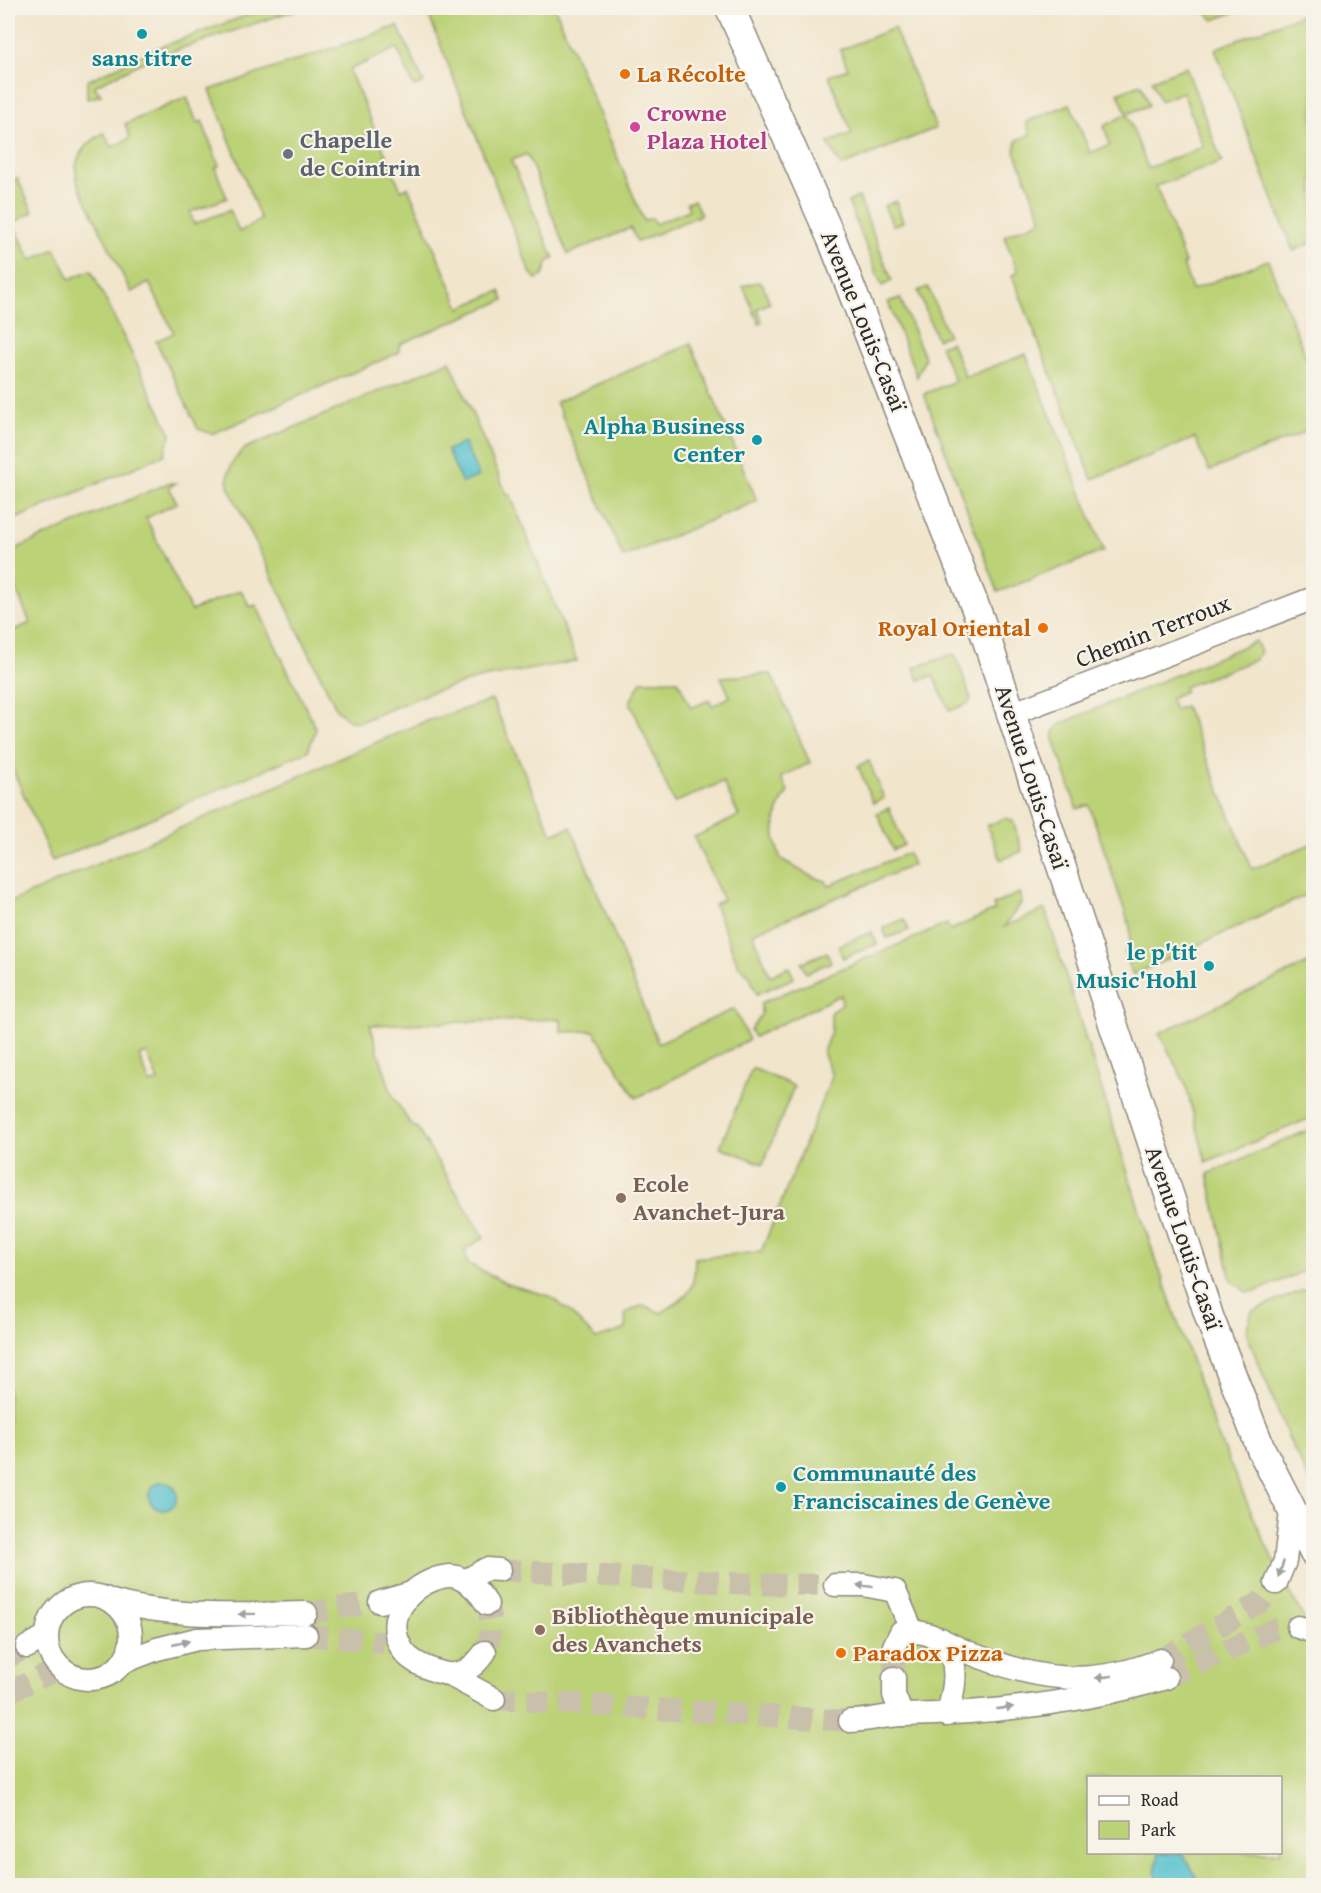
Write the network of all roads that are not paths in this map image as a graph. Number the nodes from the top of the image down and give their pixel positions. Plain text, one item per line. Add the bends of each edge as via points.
1 (730, 8) edge
2 (1314, 598) edge
3 (1011, 714) junction
4 (1291, 1512) junction
5 (1314, 1553) edge
6 (499, 1570) tunnel mouth
7 (465, 1581) junction
8 (1276, 1583) tunnel mouth
9 (835, 1585) tunnel mouth
10 (408, 1594) junction
11 (104, 1598) junction
12 (380, 1602) tunnel mouth
13 (487, 1604) tunnel mouth
14 (306, 1612) tunnel mouth
15 (928, 1634) junction
16 (306, 1635) tunnel mouth
17 (894, 1646) dead end
18 (485, 1652) tunnel mouth
19 (126, 1661) junction
20 (452, 1676) junction
21 (894, 1678) tunnel mouth
22 (494, 1699) tunnel mouth
23 (902, 1715) junction
24 (947, 1715) junction
25 (850, 1721) tunnel mouth

1 - 3 main road, Avenue Louis-Casaï via 886,373 981,622
2 - 3 street, Chemin Terroux
3 - 4 main road, Avenue Louis-Casaï via 1210,1319 1261,1449
4 - 5 main road, Avenue Louis-Casaï
4 -> 8 street via 1285,1561
6 - 7 street via 486,1569
7 - 10 street via 454,1576 440,1578
7 - 13 street
15 -> 9 street via 895,1591
10 - 12 street
10 - 20 street via 399,1607 392,1646
14 -> 11 street via 174,1614
11 - 19 street via 117,1607 128,1626 130,1649
11 - 19 street via 90,1595 67,1600 37,1641 58,1671 87,1679 99,1679
15 - 17 street via 901,1632
15 - 24 street via 951,1648 953,1695
24 -> 15 street via 1115,1693 1163,1669 1104,1678 1057,1678 1005,1667
19 -> 16 street via 196,1639
18 - 20 street via 471,1668
20 - 22 street
21 - 23 street via 894,1695
23 - 24 street
23 - 25 street

